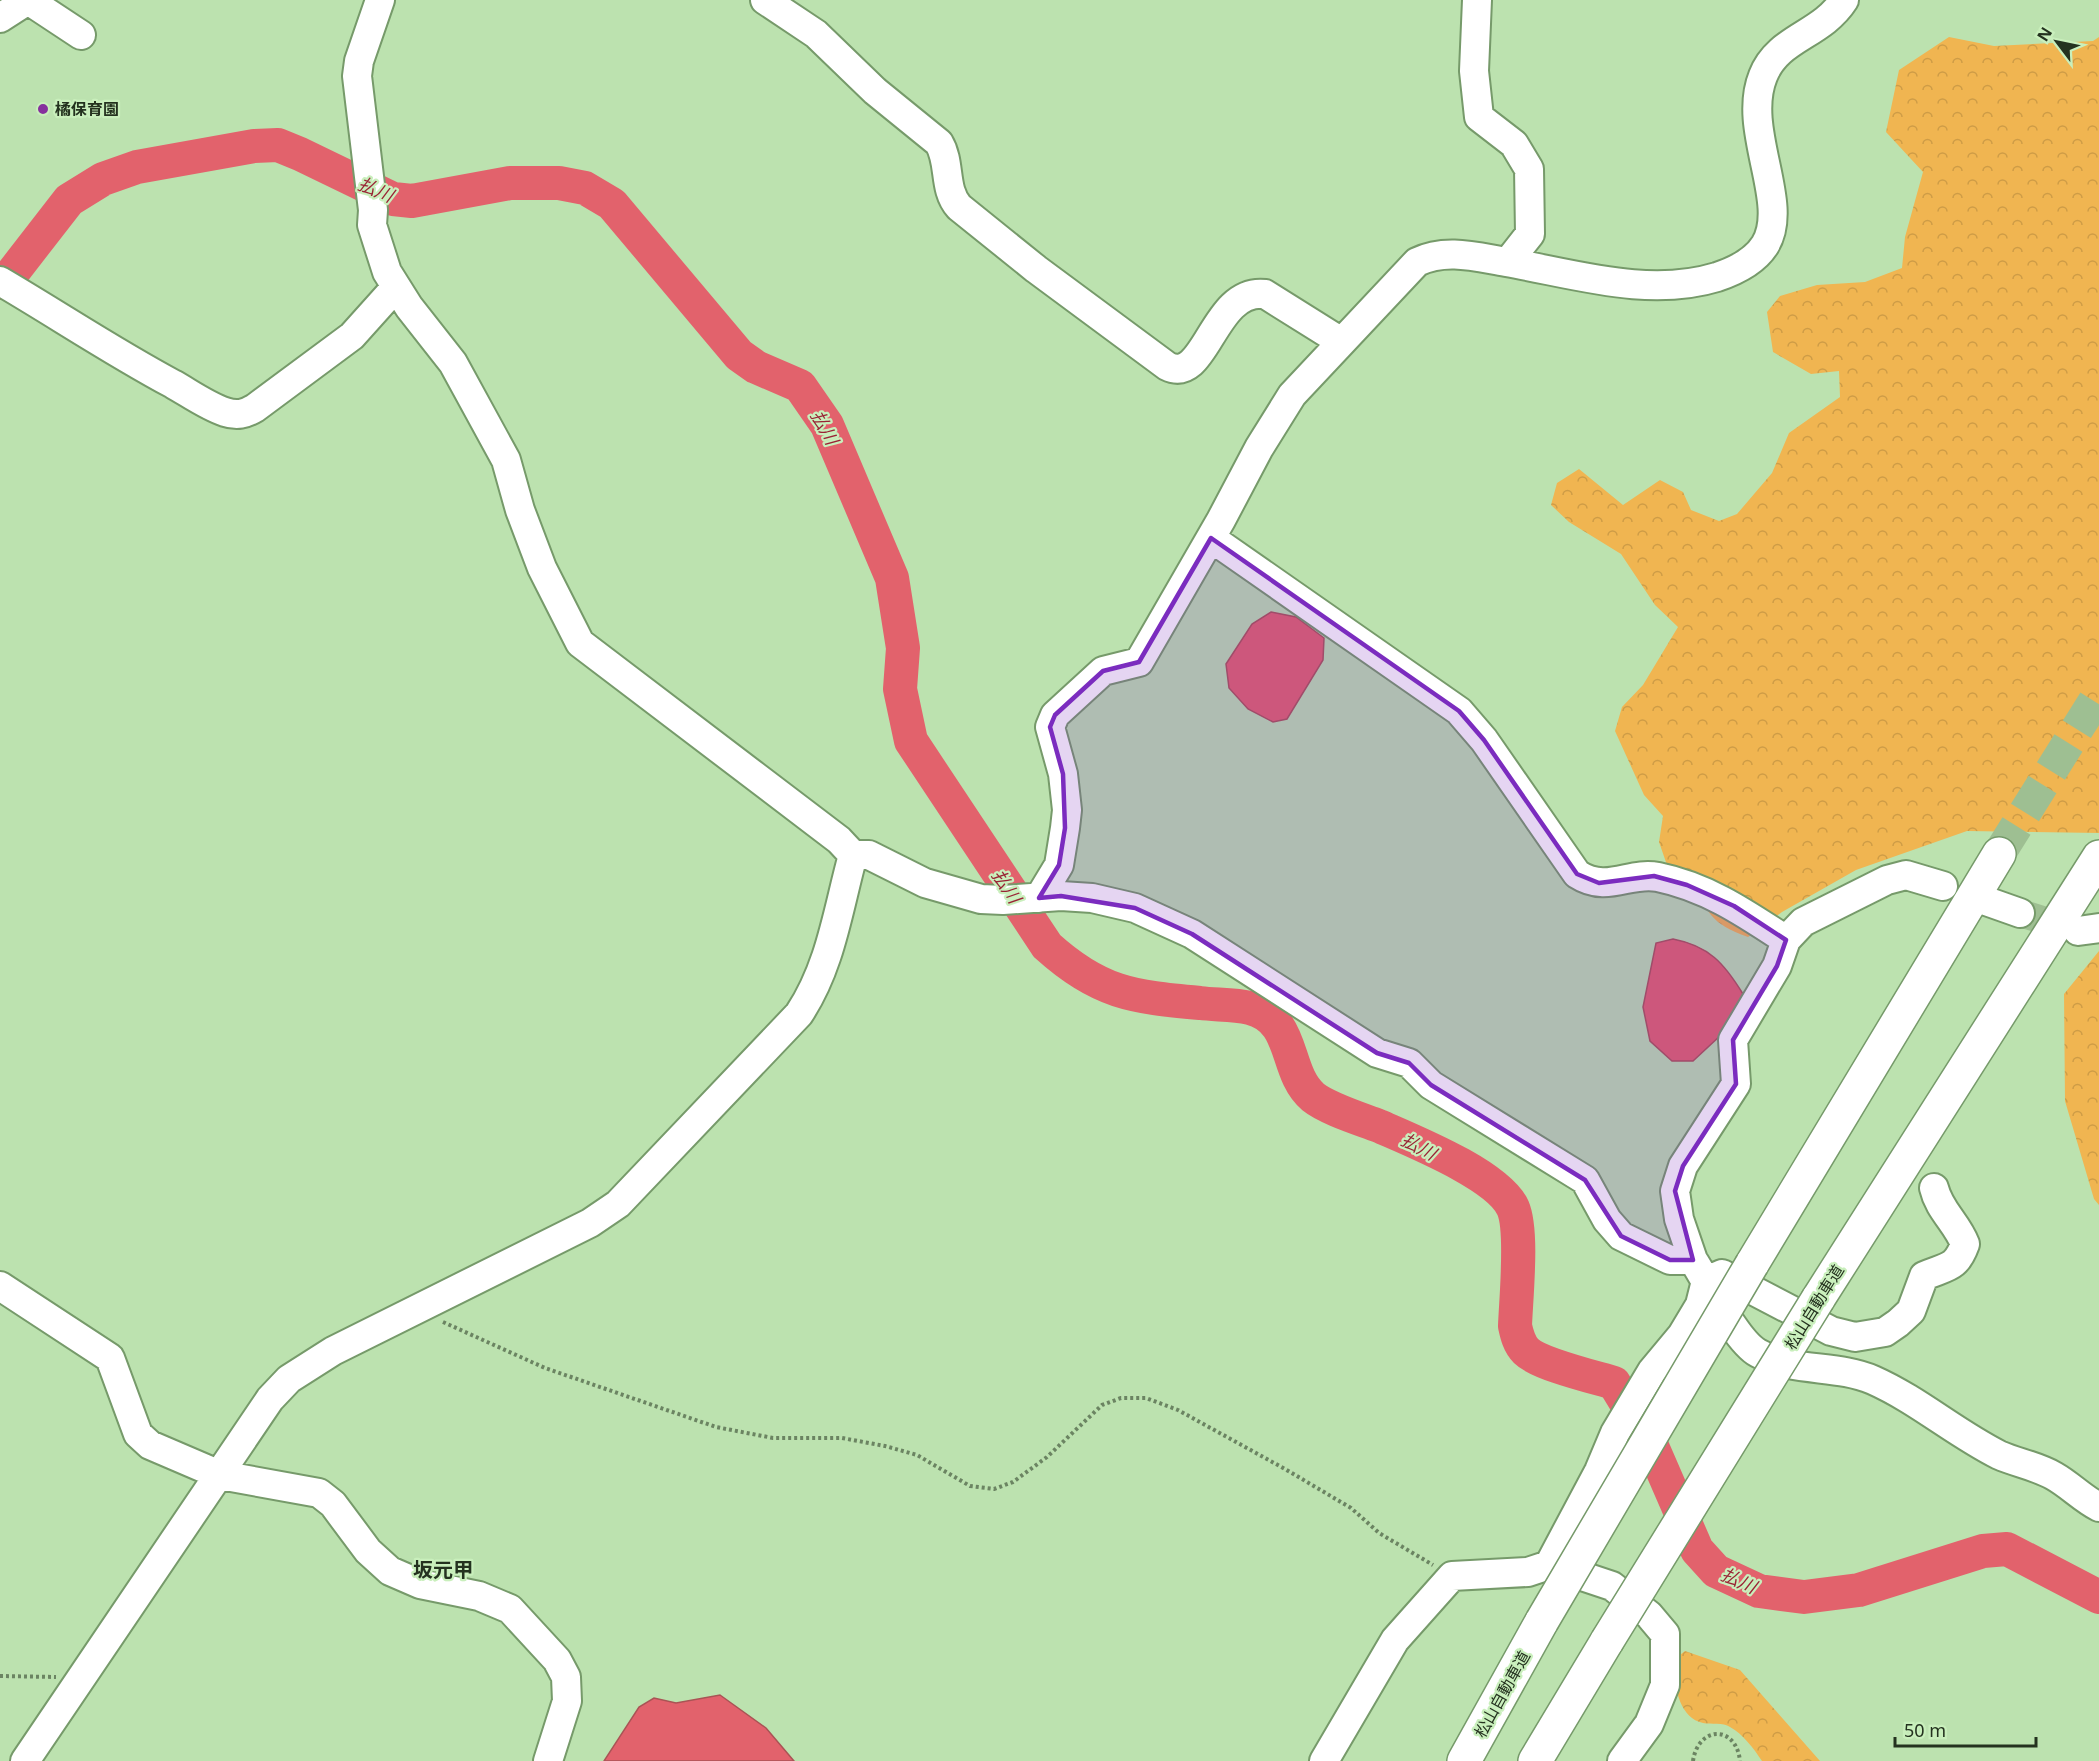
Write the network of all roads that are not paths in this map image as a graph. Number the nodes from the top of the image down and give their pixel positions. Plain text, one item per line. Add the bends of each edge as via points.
1 (380, 0) edge
2 (765, 0) edge
3 (1477, 0) edge
4 (1844, 0) edge
5 (0, 18) edge
6 (81, 35) dead end
7 (1508, 262) junction
8 (0, 281) edge
9 (396, 286) junction
10 (1340, 341) junction
11 (1211, 538) junction
12 (1999, 854) tunnel mouth
13 (853, 855) junction
14 (2099, 856) edge
15 (1942, 886) dead end
16 (1039, 898) junction
17 (1986, 901) dead end
18 (2020, 913) tunnel mouth
19 (1786, 940) junction
20 (1934, 1188) dead end
21 (1700, 1271) junction
22 (0, 1286) edge
23 (219, 1475) junction
24 (2099, 1507) edge
25 (1549, 1565) junction
26 (25, 1761) edge
27 (548, 1761) edge
28 (1324, 1761) edge
29 (1464, 1761) edge
30 (1535, 1761) edge
31 (1622, 1761) edge

1 - 9 street via 357,76 374,232 387,272
2 - 10 street via 816,34 875,91 939,143 945,153 952,200 959,207 1167,366 1181,369 1193,362 1231,307 1255,293 1265,294
3 - 7 street via 1474,71 1479,117 1514,144 1524,158 1531,183 1530,234
4 - 7 street via 1830,19 1793,40 1778,54 1764,74 1757,94 1756,117 1773,228 1755,257 1723,275 1675,285 1630,284
5 - 6 street via 28,0
7 - 10 street via 1452,254 1433,255 1418,262
8 - 9 street via 129,360 225,412 238,414 255,408 352,336
9 - 13 street via 453,363 506,460 542,568 580,643 839,840
10 - 11 street via 1292,396
11 - 16 street via 1139,662 1103,671 1055,715 1050,727 1063,774 1067,810 1059,865
11 - 19 street via 1458,711 1484,740 1577,874 1599,883 1654,876 1687,885 1734,906
12 - 29 highway, 松山自動車道, bridge via 1752,1264
13 - 16 street via 869,855 925,883 981,899
13 - 23 street via 823,970 800,1014 655,1168 618,1204 590,1223 333,1351 289,1379 270,1399
14 - 30 highway, 松山自動車道, bridge via 1818,1299
15 - 19 street via 1906,875 1887,880 1803,922
16 - 21 street via 1092,898 1135,908 1192,934 1377,1053 1409,1063 1431,1085 1585,1180 1607,1220 1621,1236
17 - 18 street
19 - 21 street via 1777,966 1734,1040 1736,1084 1683,1166 1675,1191 1679,1219
20 - 21 street via 1938,1203 1965,1244 1952,1266 1924,1276 1911,1311 1885,1332 1855,1337 1831,1331 1722,1274
21 - 24 street via 1739,1334 1757,1353 1804,1368 1840,1369 1871,1379 2000,1455 2046,1471 2071,1485
21 - 25 street via 1700,1305 1652,1371 1615,1432 1599,1471
22 - 23 street via 110,1358 138,1434 150,1445
23 - 26 street
23 - 27 street via 319,1494 333,1504 368,1551 390,1571 420,1584 479,1596 510,1609 557,1660 566,1677 567,1701
25 - 28 street via 1528,1572 1452,1576 1395,1640
25 - 31 street via 1612,1586 1649,1615 1665,1634 1665,1685 1658,1707

